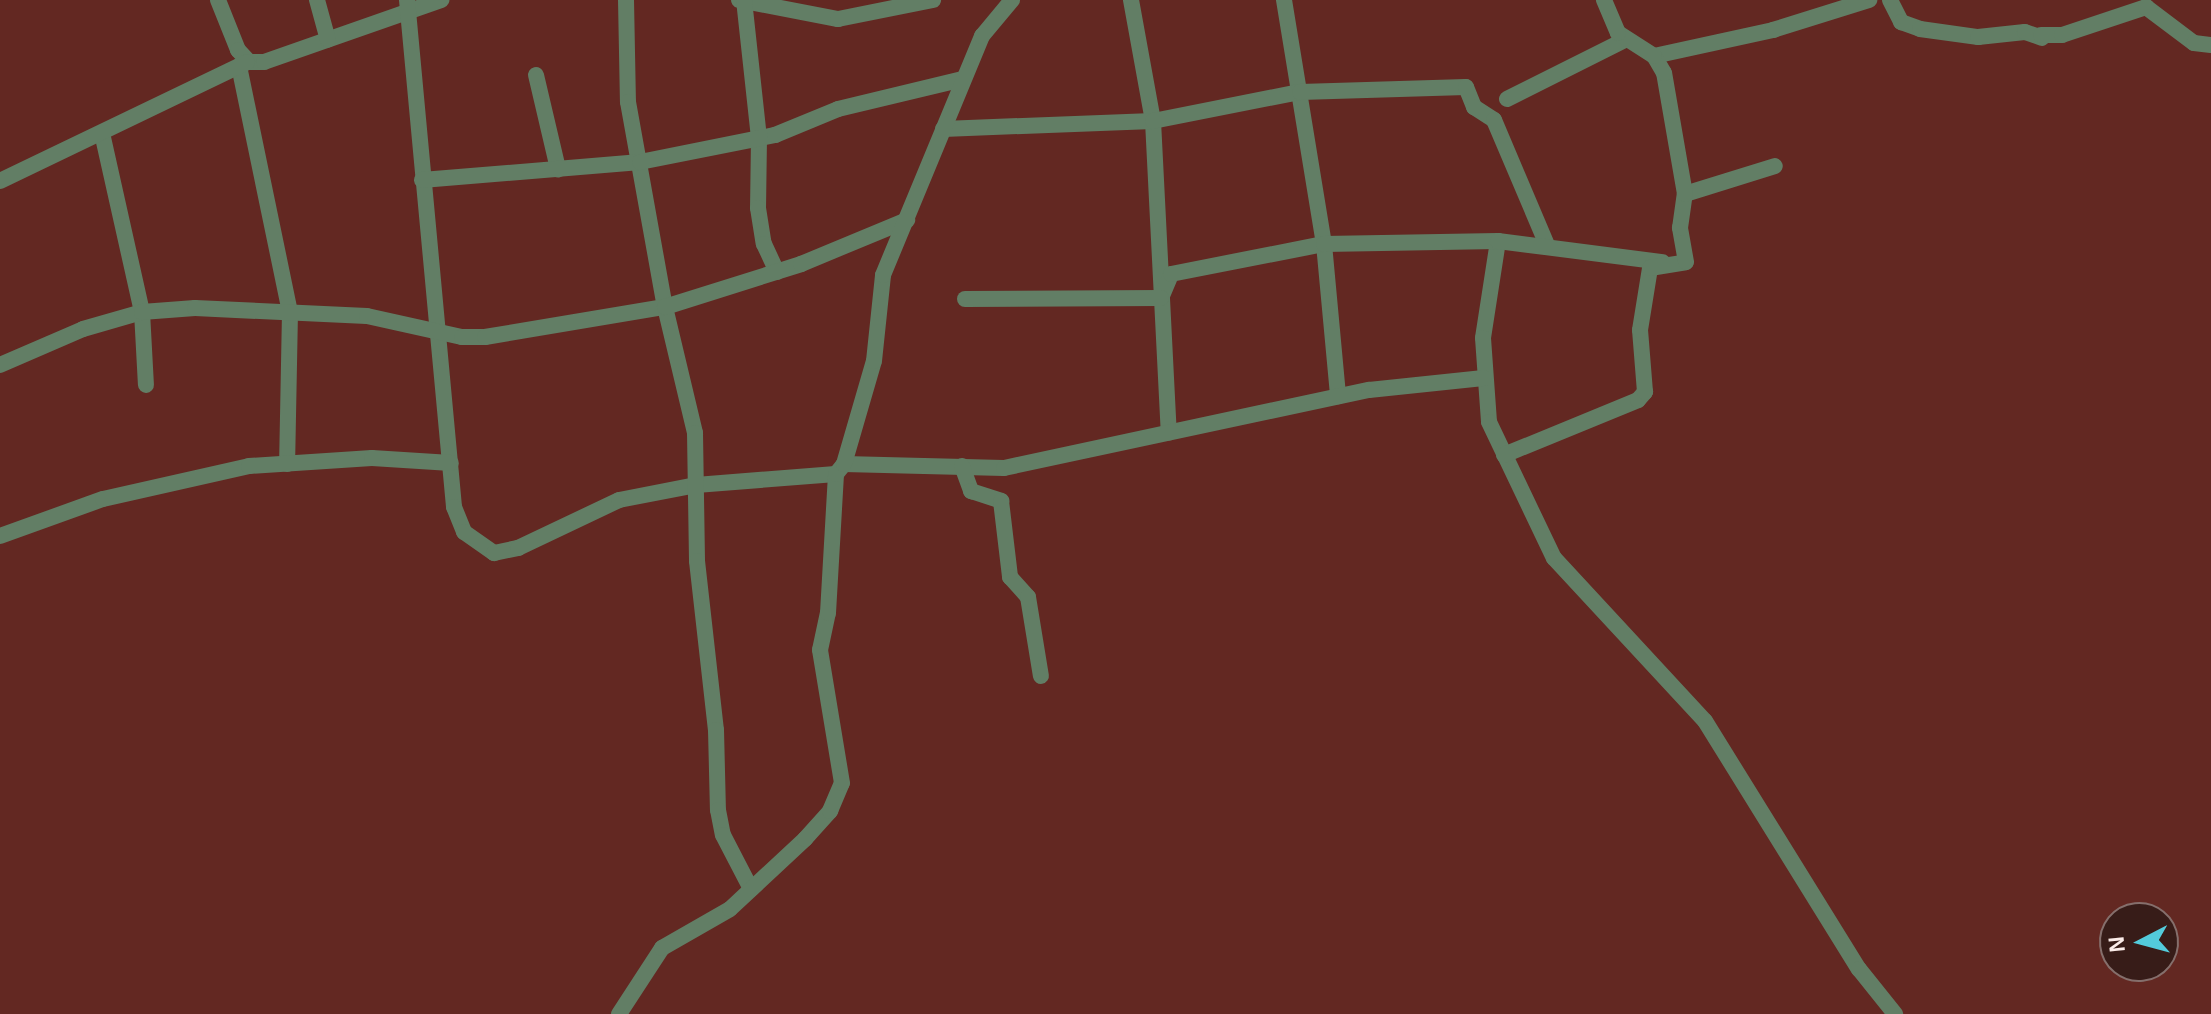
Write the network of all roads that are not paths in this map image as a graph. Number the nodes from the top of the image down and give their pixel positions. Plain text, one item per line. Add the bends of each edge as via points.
1 (218, 0) edge
2 (317, 0) edge
3 (441, 0) edge
4 (626, 0) edge
5 (933, 0) edge
6 (1131, 0) edge
7 (1284, 0) edge
8 (1604, 0) edge
9 (1869, 0) edge
10 (1890, 0) edge
11 (742, 1) edge
12 (1003, 3) edge
13 (408, 5) edge
14 (328, 40) junction
15 (1625, 40) junction
16 (2211, 45) edge
17 (1654, 56) junction
18 (244, 64) junction
19 (536, 75) dead end
20 (963, 79) junction
21 (1300, 92) junction
22 (1507, 99) dead end
23 (1153, 121) junction
24 (943, 129) junction
25 (102, 133) junction
26 (759, 138) junction
27 (640, 162) junction
28 (1775, 166) dead end
29 (558, 169) junction
30 (422, 180) junction
31 (0, 181) edge
32 (1685, 194) junction
33 (907, 220) junction
34 (1498, 241) junction
35 (1324, 244) junction
36 (1548, 247) junction
37 (1686, 262) junction
38 (777, 272) junction
39 (1161, 298) junction
40 (965, 299) dead end
41 (665, 307) junction
42 (142, 312) junction
43 (290, 312) junction
44 (440, 332) junction
45 (0, 365) edge
46 (1483, 378) junction
47 (146, 385) dead end
48 (1338, 396) junction
49 (1169, 433) junction
50 (1504, 455) junction
51 (451, 463) junction
52 (287, 464) junction
53 (962, 466) junction
54 (840, 469) junction
55 (696, 485) junction
56 (0, 536) edge
57 (1041, 676) dead end
58 (751, 889) junction
59 (619, 1014) edge
60 (1895, 1014) edge

1 - 18 street
2 - 14 street
3 - 13 street
4 - 27 street via 628,102
5 - 11 street via 838,19
6 - 23 street
7 - 21 street
8 - 15 street
9 - 17 street via 1773,30
10 - 16 street via 1901,22 1978,37 2062,35 2146,7 2194,43
11 - 26 street
12 - 20 street
13 - 14 street
13 - 30 street
14 - 18 street
15 - 17 street
15 - 22 street
17 - 32 street via 1664,73
18 - 25 street
18 - 43 street
19 - 29 street
20 - 24 street
20 - 26 street via 838,109
21 - 23 street
21 - 35 street
21 - 36 street via 1466,87 1474,107 1494,120
23 - 24 street
23 - 39 street
24 - 33 street
25 - 31 street
25 - 42 street
26 - 27 street
26 - 38 street via 758,208 764,244
27 - 29 street
27 - 41 street
28 - 32 street
29 - 30 street
30 - 44 street
32 - 37 street via 1680,228
33 - 38 street
33 - 54 street via 878,293 874,361
34 - 35 street
34 - 36 street
34 - 46 street via 1483,338
35 - 39 street via 1171,274
35 - 48 street
36 - 37 street
37 - 50 street via 1650,268 1640,330 1645,392 1638,400
38 - 41 street
39 - 40 street
39 - 49 street
41 - 44 street via 485,337
41 - 55 street via 689,392
42 - 43 street
42 - 45 street via 83,329
42 - 47 street
43 - 44 street via 367,316
43 - 52 street
44 - 51 street
46 - 48 street
46 - 50 street via 1489,422
48 - 49 street
49 - 53 street via 1004,468
50 - 60 street via 1554,558 1705,721 1859,969
51 - 52 street via 372,458
51 - 55 street via 454,507 464,532 494,553 518,548 619,500
52 - 56 street via 249,466 103,499
53 - 54 street
53 - 57 street via 971,491 1001,501 1010,577 1028,597
54 - 55 street
54 - 58 street via 820,650 842,783 830,811
55 - 58 street via 718,810 723,835
58 - 59 street via 718,917 662,948

